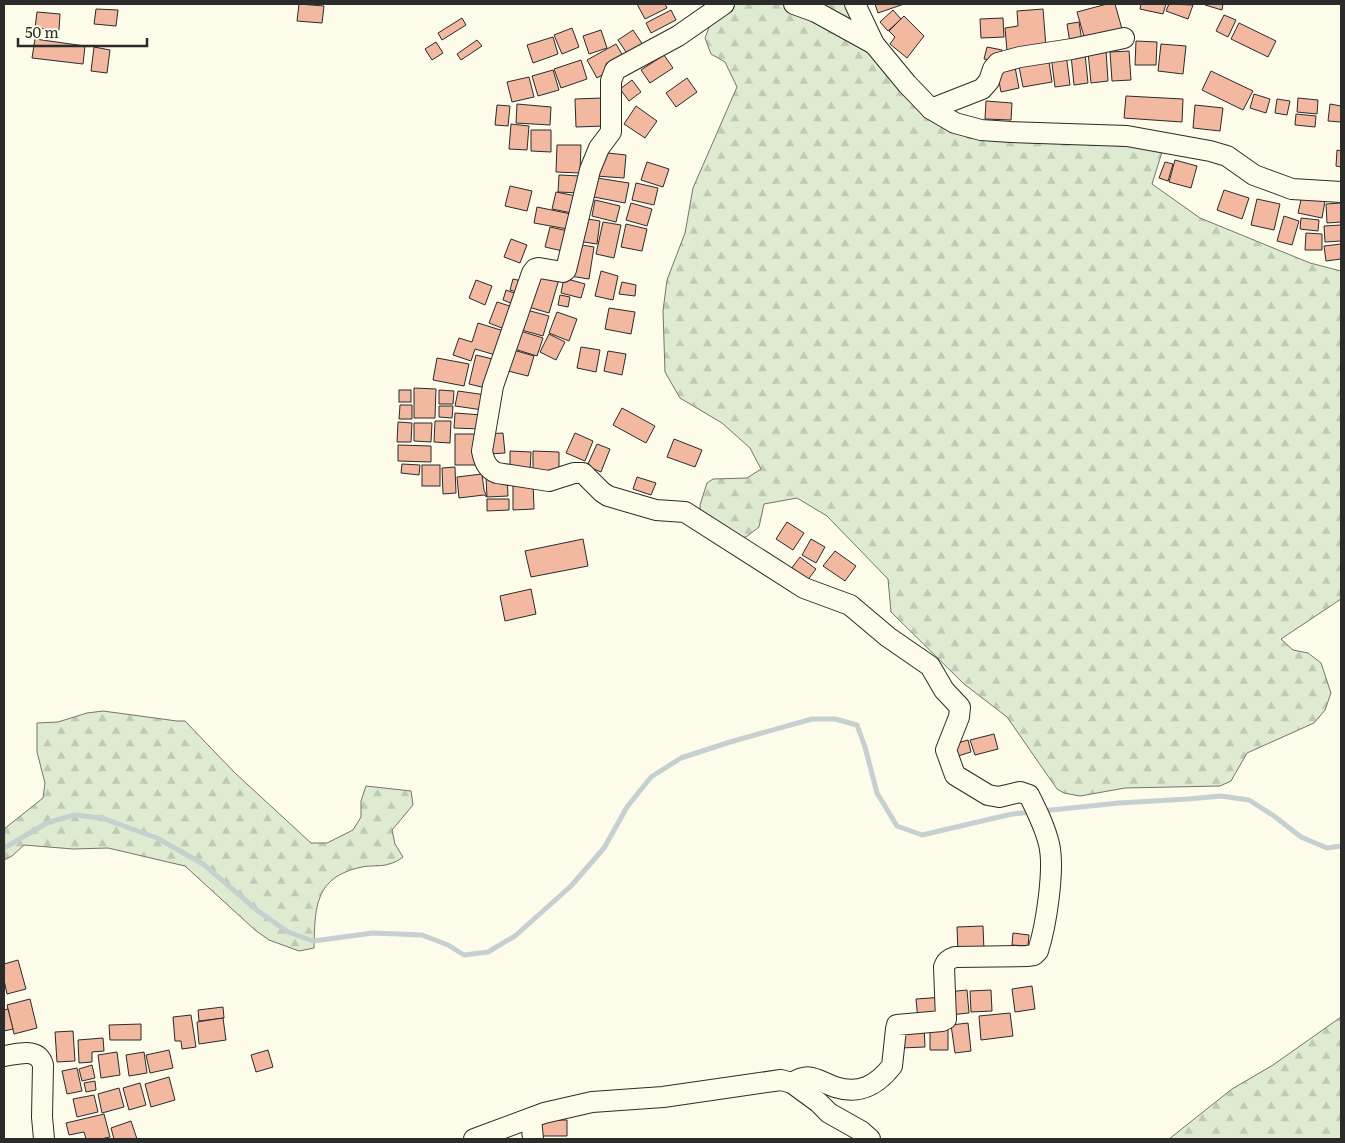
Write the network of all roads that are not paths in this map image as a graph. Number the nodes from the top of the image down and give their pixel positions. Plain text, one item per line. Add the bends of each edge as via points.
1 (724, 4) edge
2 (794, 4) edge
3 (855, 4) edge
4 (1124, 38) dead end
5 (874, 44) junction
6 (931, 109) junction
7 (1341, 192) edge
8 (4, 1056) edge
9 (792, 1083) junction
10 (531, 1118) junction
11 (44, 1139) edge
12 (474, 1139) edge
13 (533, 1139) edge
14 (870, 1139) edge

1 - 9 street via 678,36 616,70 611,81 611,132 599,148 590,170 566,270 536,268 532,273 493,386 483,458 491,471 545,481 583,473 608,496 656,510 685,512 804,588 850,605 930,666 944,690 960,707 946,750 955,774 988,795 999,797 1020,792 1029,795 1042,820 1049,844 1052,876 1038,951 1027,956 950,958 945,962 946,1019 898,1025 892,1066 875,1083 865,1089 842,1089 810,1077
2 - 5 street via 816,12
3 - 5 street
4 - 6 street via 998,63 982,89
5 - 6 street
6 - 7 street via 955,123 982,130 1126,136 1210,151 1226,156 1254,175 1292,189
8 - 11 street via 32,1053 41,1058
9 - 10 street via 781,1080 663,1097 592,1102
9 - 14 street via 829,1113 861,1130
10 - 12 street
10 - 13 street

